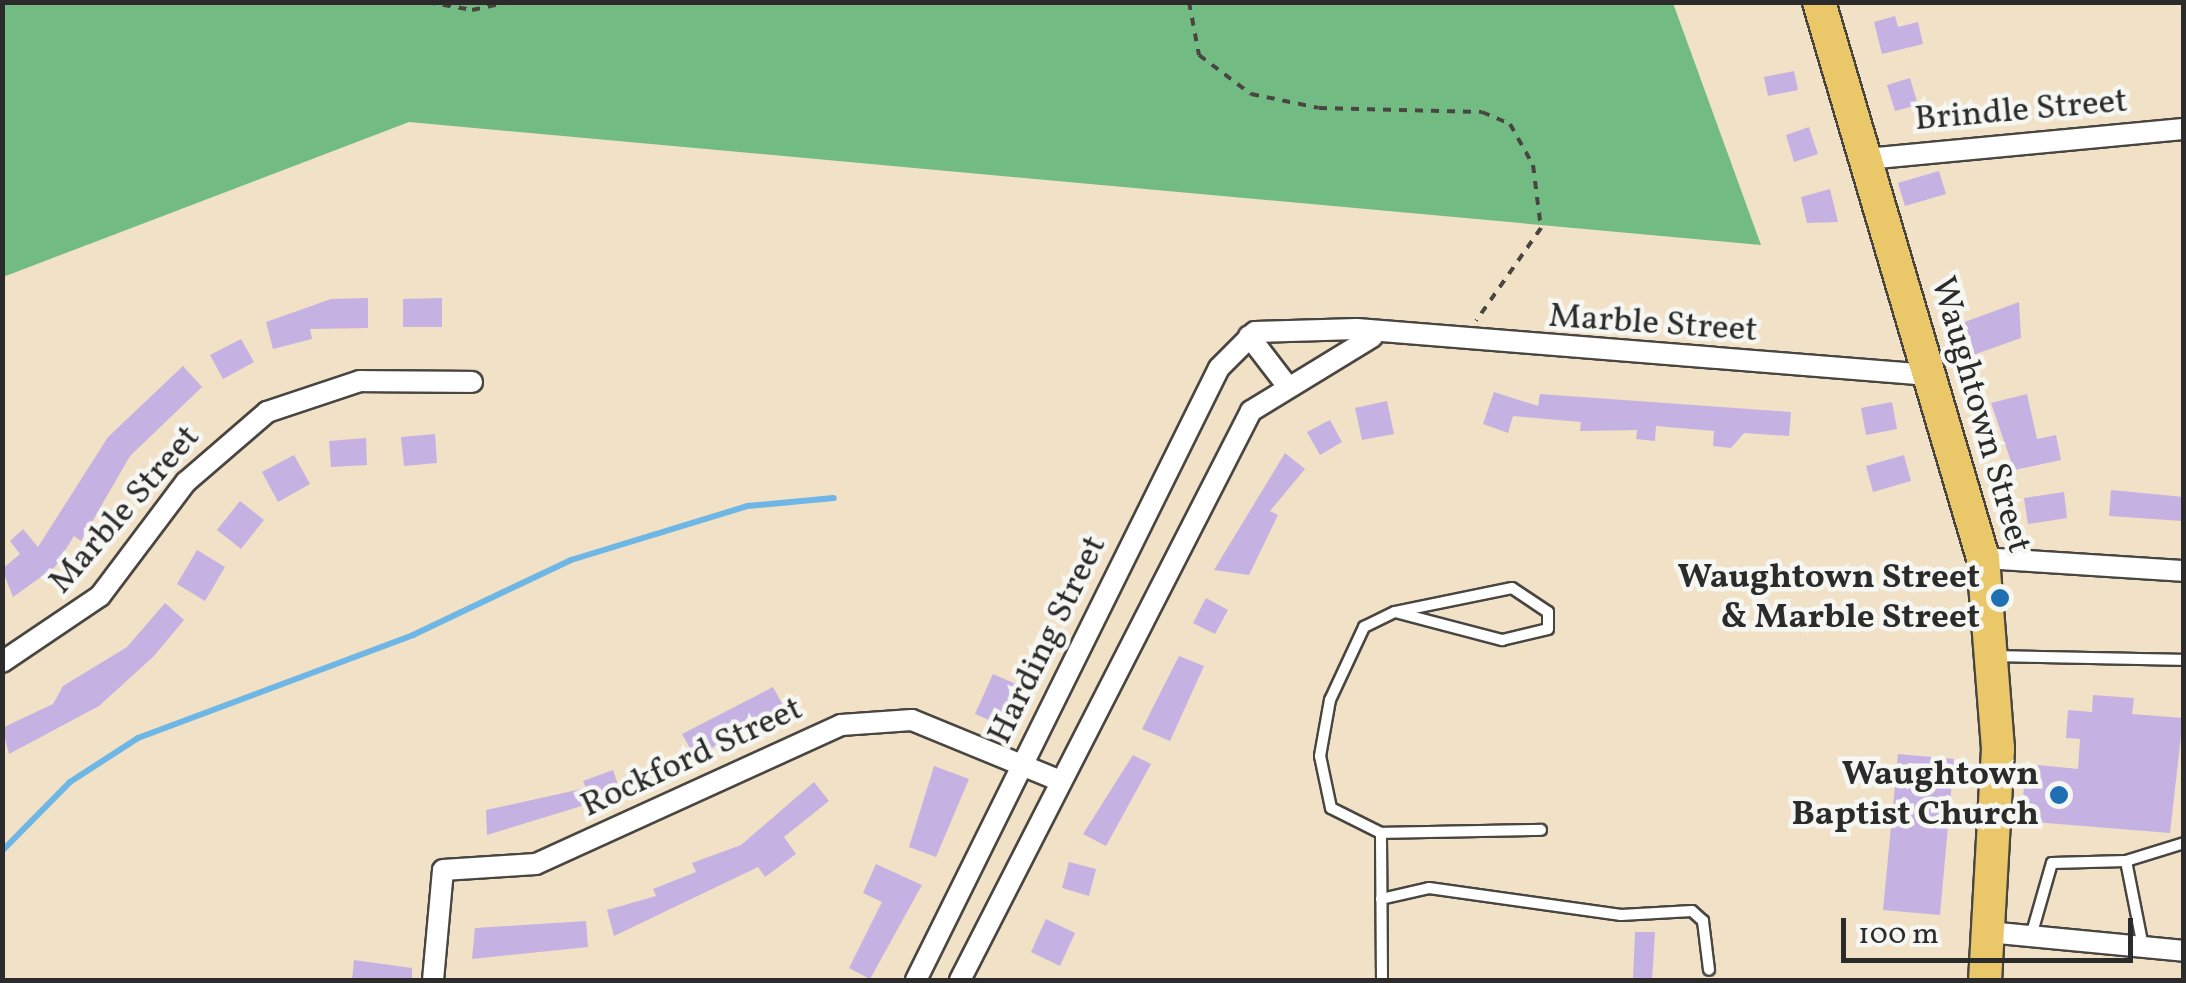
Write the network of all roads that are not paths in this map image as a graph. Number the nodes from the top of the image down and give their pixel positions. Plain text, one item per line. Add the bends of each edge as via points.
1 (1819, 2) edge
2 (2184, 129) edge
3 (1866, 158) junction
4 (1249, 336) junction
5 (1372, 336) junction
6 (1929, 376) junction
7 (472, 382) dead end
8 (1285, 383) junction
9 (1983, 558) junction
10 (2184, 571) edge
11 (1395, 612) junction
12 (1990, 656) junction
13 (2184, 660) edge
14 (2, 662) edge
15 (1023, 764) junction
16 (1056, 779) junction
17 (1540, 830) dead end
18 (1381, 833) junction
19 (2184, 843) edge
20 (2126, 861) junction
21 (1382, 899) junction
22 (1988, 932) junction
23 (2031, 936) junction
24 (2143, 947) junction
25 (2184, 950) edge
26 (1708, 970) dead end
27 (433, 980) edge
28 (916, 980) edge
29 (960, 980) edge
30 (1382, 980) edge
31 (1986, 980) edge

1 - 3 main road, Waughtown Street
2 - 3 street, Brindle Street
3 - 6 main road, Waughtown Street
4 - 5 street, Marble Street via 1279,326
4 - 8 street
4 - 15 street, Harding Street via 1219,368
5 - 6 street, Marble Street
5 - 8 street
6 - 9 main road, Waughtown Street
7 - 14 street, Marble Street via 360,381 267,412 186,482 100,596
8 - 16 street, Harding Street via 1252,412
9 - 10 street
9 - 12 main road, Waughtown Street
11 - 11 lane via 1502,640 1548,629 1548,612 1512,588
11 - 18 lane via 1364,627 1350,647 1320,756 1331,808
12 - 13 lane
12 - 22 main road, Waughtown Street via 1998,749
15 - 16 street, Rockford Street
15 - 27 street, Rockford Street via 912,720 841,725 536,864 443,870
15 - 28 street, Harding Street
16 - 29 street, Harding Street
17 - 18 lane
18 - 21 lane
19 - 20 lane
20 - 23 lane via 2052,863
20 - 24 lane
21 - 26 lane via 1428,888 1622,914 1692,912 1703,921
21 - 30 lane
22 - 23 street
22 - 31 main road, Waughtown Street
23 - 24 street
24 - 25 street

